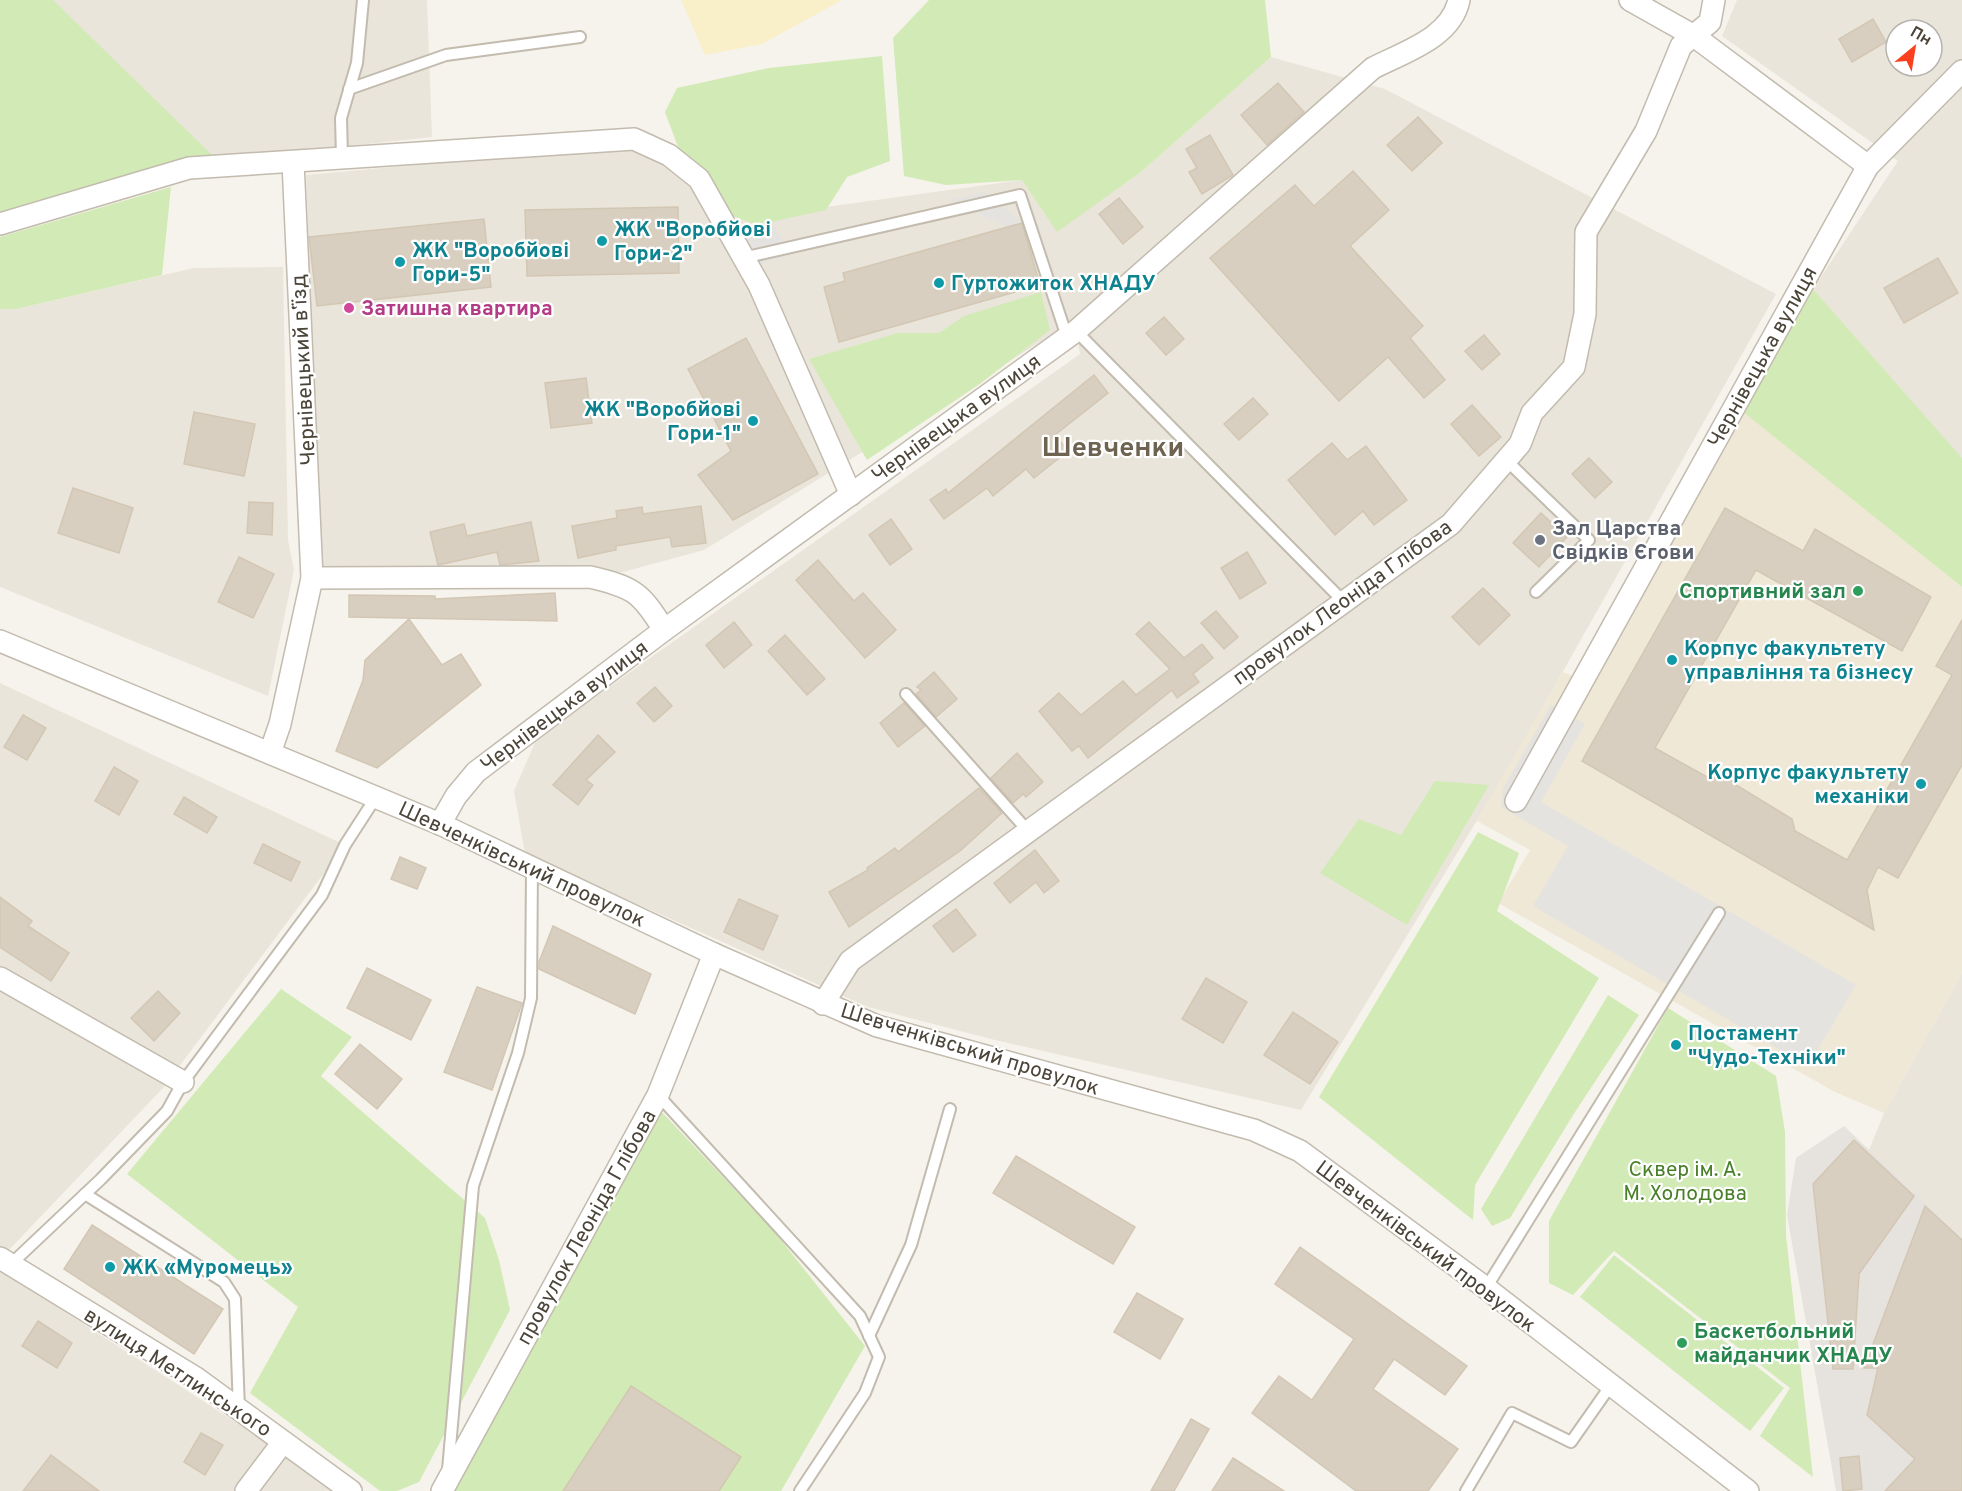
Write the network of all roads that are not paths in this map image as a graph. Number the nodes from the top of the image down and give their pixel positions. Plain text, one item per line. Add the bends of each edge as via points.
1 (363, 0) edge
2 (1459, 0) edge
3 (1630, 0) edge
4 (1714, 0) edge
5 (1694, 36) junction
6 (580, 37) dead end
7 (1962, 71) edge
8 (350, 89) junction
9 (342, 156) junction
10 (294, 162) junction
11 (1868, 166) junction
12 (0, 224) edge
13 (743, 258) junction
14 (1072, 334) junction
15 (1506, 460) junction
16 (850, 495) junction
17 (312, 578) junction
18 (1536, 592) dead end
19 (1343, 602) junction
20 (664, 630) junction
21 (0, 641) edge
22 (906, 694) dead end
23 (270, 753) junction
24 (376, 797) junction
25 (1516, 801) dead end
26 (441, 824) junction
27 (1029, 831) junction
28 (532, 867) junction
29 (1719, 913) dead end
30 (714, 954) junction
31 (0, 978) edge
32 (823, 1004) junction
33 (183, 1083) junction
34 (658, 1095) junction
35 (950, 1108) dead end
36 (85, 1194) junction
37 (5, 1262) edge
38 (1486, 1288) junction
39 (869, 1336) junction
40 (1611, 1385) junction
41 (239, 1410) junction
42 (283, 1442) junction
43 (445, 1486) edge
44 (246, 1491) edge
45 (351, 1491) edge
46 (800, 1491) edge
47 (1466, 1491) edge
48 (1748, 1491) edge

1 - 8 lane via 357,63
2 - 14 street, Чернівецька вулиця via 1453,16 1432,38 1373,68
3 - 5 street
4 - 5 street, провулок Леоніда Глібова via 1710,22
5 - 11 street
5 - 15 street, провулок Леоніда Глібова via 1681,46 1646,131 1586,232 1585,314 1574,367 1533,413 1520,444
6 - 8 lane via 446,55
7 - 11 street
8 - 9 lane via 341,118
9 - 10 street
9 - 13 street via 634,139 669,154 699,179
10 - 12 street via 189,168
10 - 17 street, Чернівецький вʼїзд
11 - 25 street, Чернівецька вулиця
13 - 14 lane via 1020,195
13 - 16 street via 759,285
14 - 16 street, Чернівецька вулиця
14 - 19 lane
15 - 18 lane via 1589,540
15 - 19 street, провулок Леоніда Глібова via 1451,524
16 - 20 street, Чернівецька вулиця
17 - 20 street via 590,577 624,585 647,602
17 - 23 street, Чернівецький вʼїзд
19 - 27 street, провулок Леоніда Глібова
20 - 26 street, Чернівецька вулиця via 476,772 456,796
21 - 23 street, Шевченківський провулок
22 - 27 lane
23 - 24 street, Шевченківський провулок
24 - 26 street, Шевченківський провулок
24 - 33 lane via 345,845 322,895
26 - 28 street, Шевченківський провулок
27 - 32 street, провулок Леоніда Глібова via 850,961
28 - 30 street, Шевченківський провулок
28 - 43 lane via 531,998 518,1053 473,1186
29 - 38 lane
30 - 32 street, Шевченківський провулок
30 - 34 street, провулок Леоніда Глібова
31 - 33 street
32 - 38 street, Шевченківський провулок via 877,1026 1254,1130 1300,1152
33 - 36 lane via 168,1111
34 - 39 lane via 860,1316
34 - 43 street, провулок Леоніда Глібова
35 - 39 lane via 911,1245
36 - 37 lane
36 - 41 lane via 224,1282 235,1299
37 - 41 street, вулиця Метлинського via 196,1378
38 - 40 street, Шевченківський провулок
39 - 46 lane via 879,1357 865,1393
40 - 47 lane via 1571,1442 1512,1413
40 - 48 street, Шевченківський провулок
41 - 42 street, вулиця Метлинського
42 - 44 street
42 - 45 street, вулиця Метлинського

